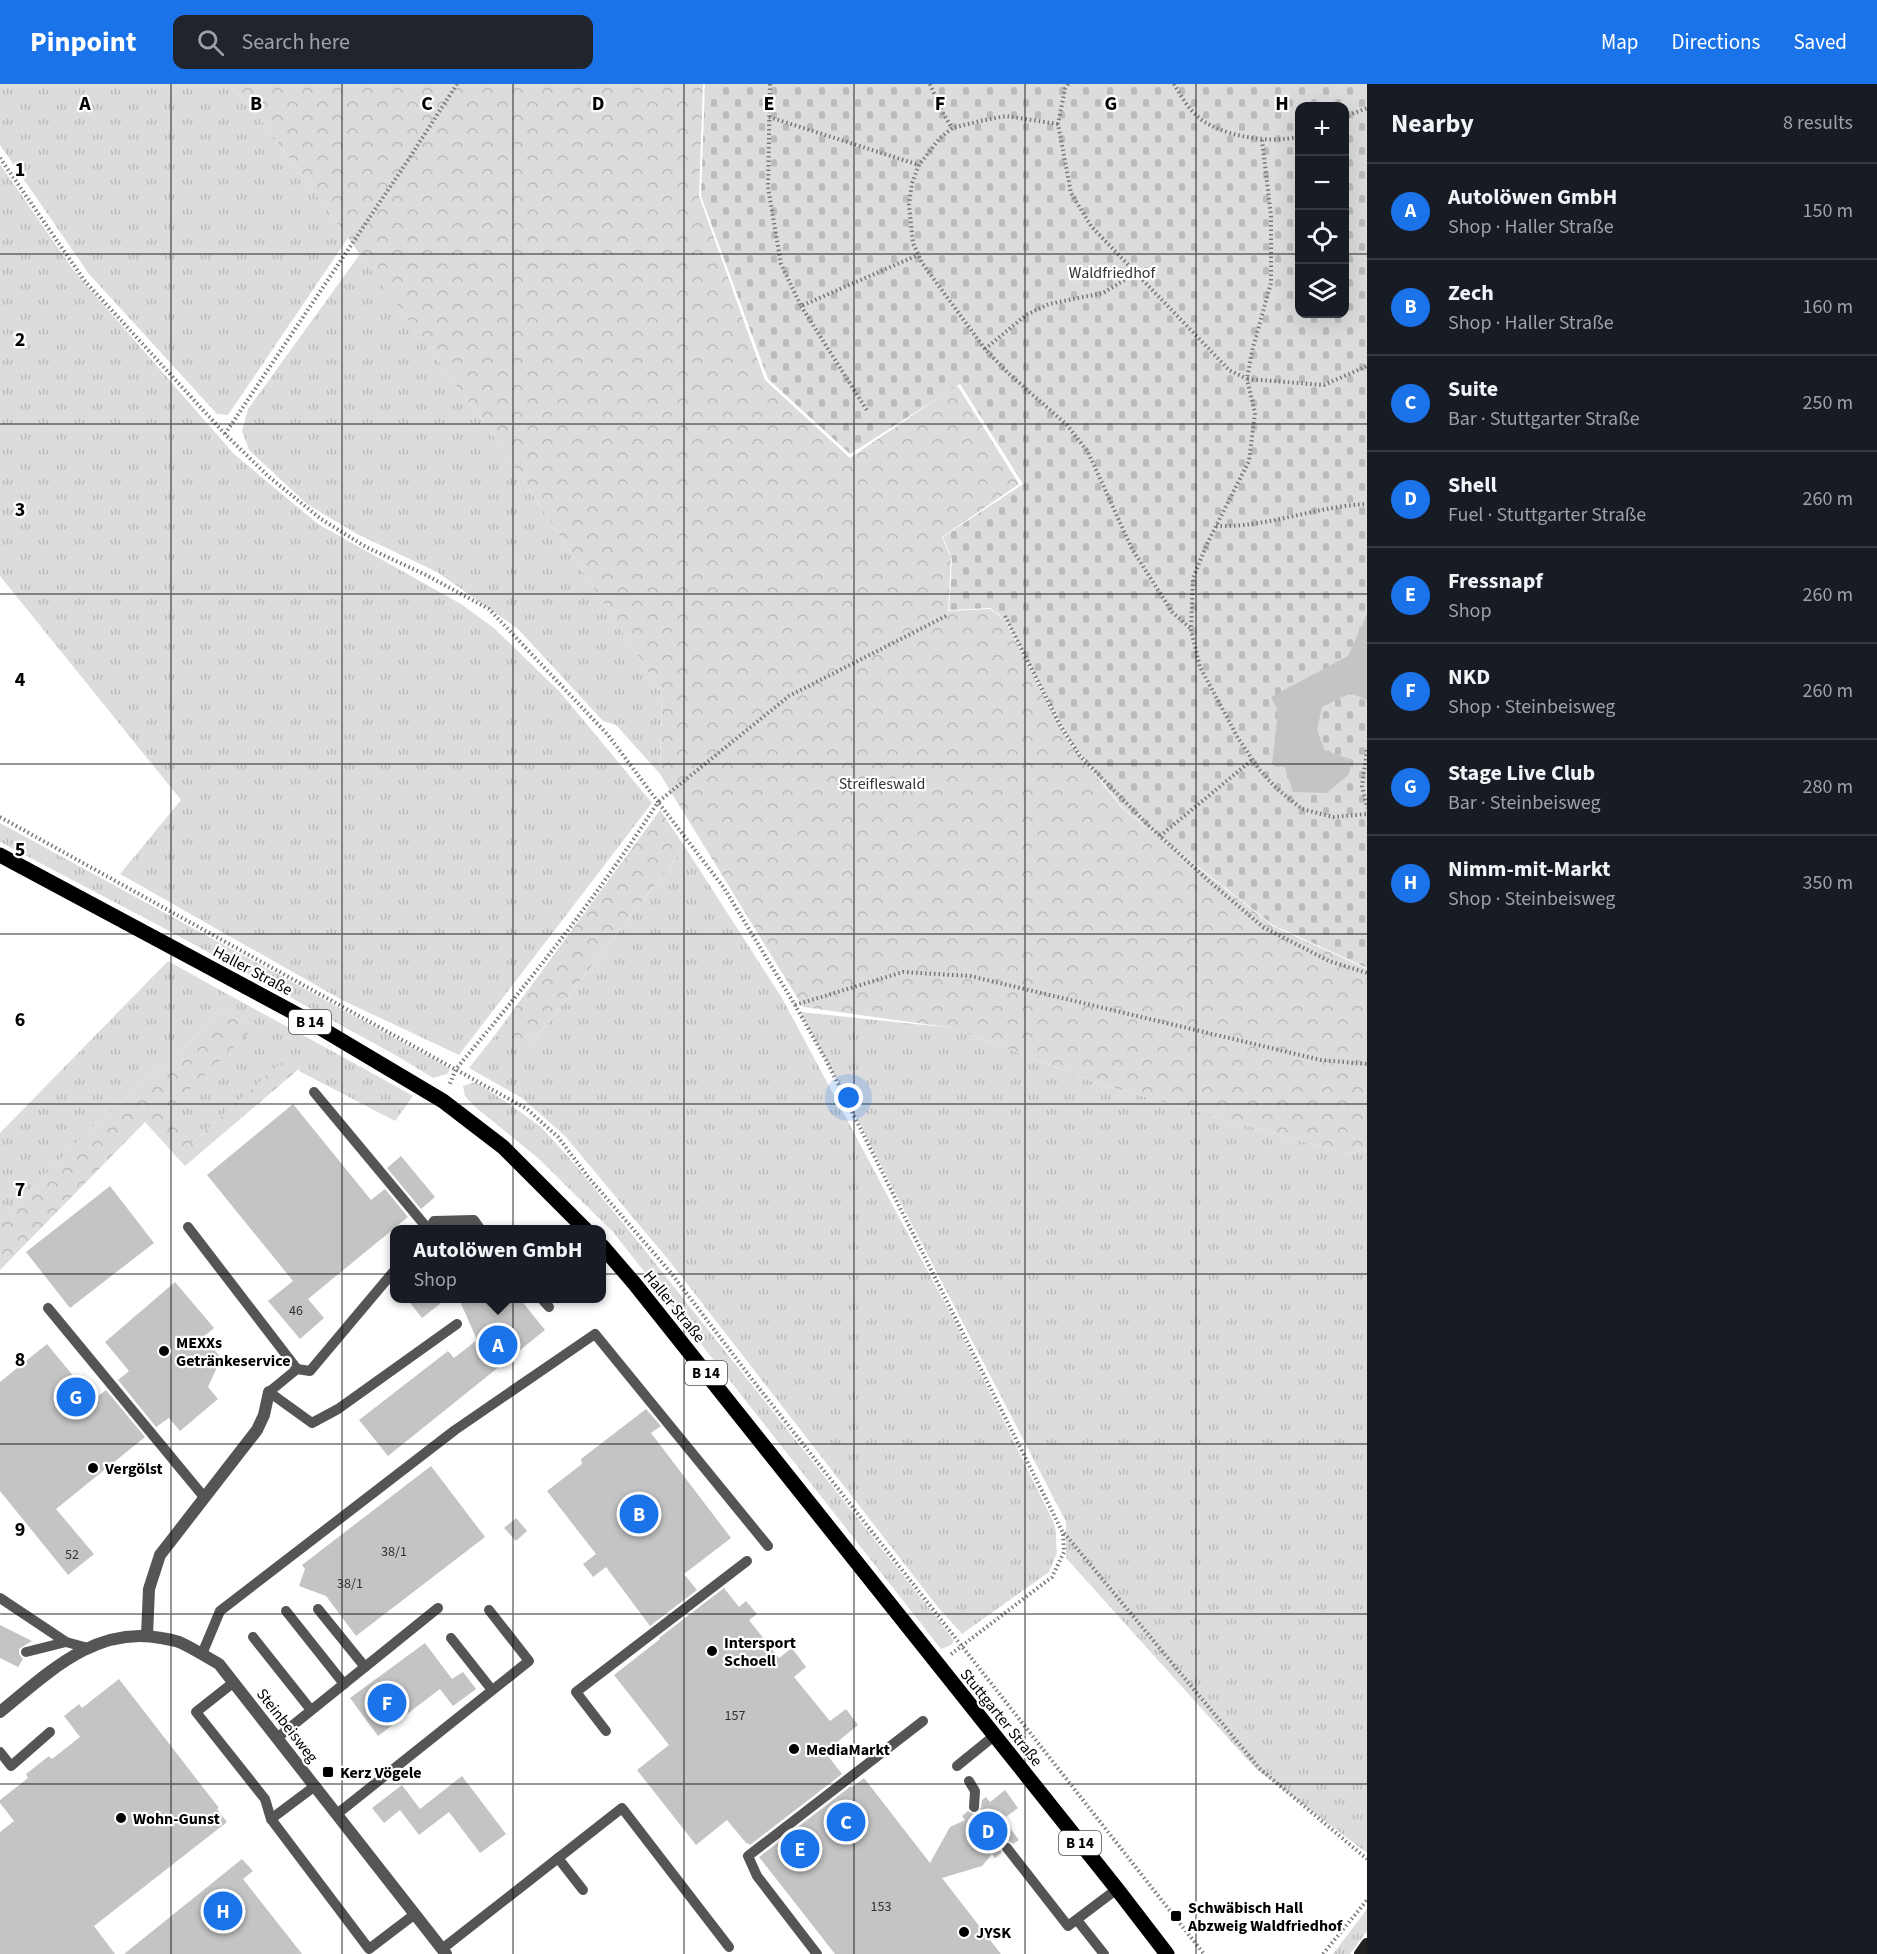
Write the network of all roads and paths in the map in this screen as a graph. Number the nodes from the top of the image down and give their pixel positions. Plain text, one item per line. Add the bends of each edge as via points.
1 (457, 84) edge
2 (770, 84) edge
3 (930, 84) edge
4 (1068, 84) edge
5 (1174, 84) edge
6 (1367, 108) edge
7 (1349, 115) edge
8 (769, 117) junction
9 (1058, 124) junction
10 (952, 128) junction
11 (1295, 136) edge
12 (1262, 140) junction
13 (0, 158) edge
14 (919, 165) junction
15 (918, 255) junction
16 (1136, 273) junction
17 (801, 306) junction
18 (985, 349) junction
19 (1367, 366) edge
20 (1247, 379) junction
21 (868, 412) dead end
22 (225, 434) junction
23 (1367, 504) edge
24 (1216, 526) junction
25 (946, 616) dead end
26 (1005, 616) dead end
27 (1191, 630) junction
28 (1367, 750) edge
29 (1252, 760) junction
30 (658, 801) junction
31 (1367, 808) edge
32 (1367, 814) edge
33 (0, 817) edge
34 (1160, 836) junction
35 (0, 855) edge
36 (1367, 973) edge
37 (795, 1005) junction
38 (1367, 1064) edge
39 (456, 1069) junction
40 (314, 1092) dead end
41 (425, 1225) edge
42 (431, 1225) edge
43 (477, 1225) edge
44 (581, 1225) edge
45 (188, 1227) dead end
46 (606, 1251) edge
47 (390, 1276) edge
48 (48, 1308) dead end
49 (457, 1324) dead end
50 (297, 1369) junction
51 (269, 1392) junction
52 (204, 1497) junction
53 (809, 1502) joint
54 (1063, 1533) junction
55 (768, 1546) dead end
56 (747, 1561) dead end
57 (0, 1598) edge
58 (438, 1608) dead end
59 (318, 1609) dead end
60 (489, 1610) dead end
61 (286, 1611) dead end
62 (147, 1635) junction
63 (253, 1637) dead end
64 (451, 1638) dead end
65 (66, 1642) junction
66 (962, 1645) junction
67 (88, 1648) junction
68 (26, 1652) dead end
69 (202, 1654) junction
70 (365, 1667) junction
71 (234, 1683) junction
72 (344, 1684) junction
73 (492, 1690) junction
74 (311, 1710) junction
75 (0, 1712) edge
76 (923, 1720) dead end
77 (606, 1731) dead end
78 (50, 1732) dead end
79 (993, 1736) junction
80 (277, 1738) junction
81 (0, 1752) edge
82 (957, 1766) dead end
83 (969, 1781) dead end
84 (315, 1786) junction
85 (974, 1807) dead end
86 (337, 1814) junction
87 (271, 1820) junction
88 (1007, 1848) dead end
89 (558, 1858) junction
90 (1367, 1859) edge
91 (1117, 1889) junction
92 (583, 1890) dead end
93 (1367, 1900) edge
94 (415, 1914) junction
95 (1077, 1920) junction
96 (1367, 1944) edge
97 (729, 1947) dead end
98 (444, 1952) edge
99 (817, 1954) edge
100 (1104, 1954) edge
101 (1167, 1954) edge
102 (1204, 1954) edge
103 (1323, 1954) edge
104 (1360, 1954) edge

1 - 22 path
2 - 8 path
3 - 10 path
4 - 9 path
5 - 12 path via 1196,116 1222,130
6 - 7 path
8 - 14 path
8 - 17 path via 768,187 781,264
9 - 10 path via 1006,116
9 - 16 path via 1071,194 1091,226
10 - 14 path
11 - 12 path
12 - 20 path via 1271,216 1271,283
13 - 22 path via 84,280
14 - 15 path via 909,206
15 - 17 path
15 - 18 path
16 - 18 path via 1103,293 1049,304 1026,315
16 - 20 path via 1229,370
17 - 21 path
18 - 27 path via 1067,425 1088,452 1132,549 1172,612
19 - 20 path via 1324,384
20 - 24 path via 1255,413 1249,461
22 - 30 path via 321,519 489,609 608,735
23 - 24 path via 1238,527
24 - 27 path via 1193,578
25 - 30 path via 789,696
26 - 34 path via 1061,727 1080,756
27 - 29 path via 1200,667
28 - 31 path via 1362,786
29 - 32 path via 1276,788 1302,808 1333,817
29 - 34 path
30 - 37 path via 724,888
30 - 39 path via 624,855 545,960
33 - 39 path
34 - 36 path via 1263,927 1329,962
35 - 44 main road, Haller Straße / B 14 via 302,1017 443,1101 503,1146
37 - 38 path via 903,972 970,976 1321,1060
37 - 54 path
39 - 66 path via 527,1109 558,1137 671,1273
40 - 41 lane
42 - 43 lane via 434,1221 474,1221
45 - 50 lane
46 - 53 main road, Haller Straße / B 14
47 - 50 lane via 310,1371
48 - 52 lane
49 - 51 lane via 338,1409 312,1423
50 - 51 lane
51 - 52 street via 257,1430
52 - 62 street via 160,1555 149,1590
53 - 79 main road, Stuttgarter Straße / B 14
54 - 66 path via 1064,1552 1052,1577
54 - 90 path via 1260,1769
55 - 69 lane via 595,1334 455,1430 220,1611
56 - 77 lane via 576,1692
57 - 65 lane
58 - 70 lane
59 - 70 lane
60 - 73 lane via 529,1660
61 - 72 lane
62 - 67 street, Steinbeisweg via 121,1637
62 - 69 street, Steinbeisweg via 177,1641
63 - 74 lane
64 - 73 lane
65 - 67 lane
65 - 68 lane
66 - 102 path
67 - 75 street, Steinbeisweg via 65,1660
69 - 71 street, Steinbeisweg via 219,1664
70 - 72 lane
71 - 80 street, Steinbeisweg
71 - 87 lane via 196,1712 265,1799
72 - 74 lane
73 - 86 lane
74 - 80 lane
76 - 99 lane via 748,1856 757,1876
78 - 81 lane via 11,1766
79 - 82 lane
79 - 91 main road, Stuttgarter Straße / B 14
80 - 84 street, Steinbeisweg
83 - 85 lane via 975,1791
84 - 86 street, Steinbeisweg
84 - 87 lane
86 - 94 street, Steinbeisweg
87 - 94 lane via 369,1949
88 - 95 lane via 1068,1926
89 - 92 lane
89 - 97 lane via 622,1808
89 - 98 lane
91 - 95 lane
91 - 101 main road, Stuttgarter Straße / B 14
93 - 103 path
94 - 98 street, Steinbeisweg
95 - 100 lane
96 - 104 street

